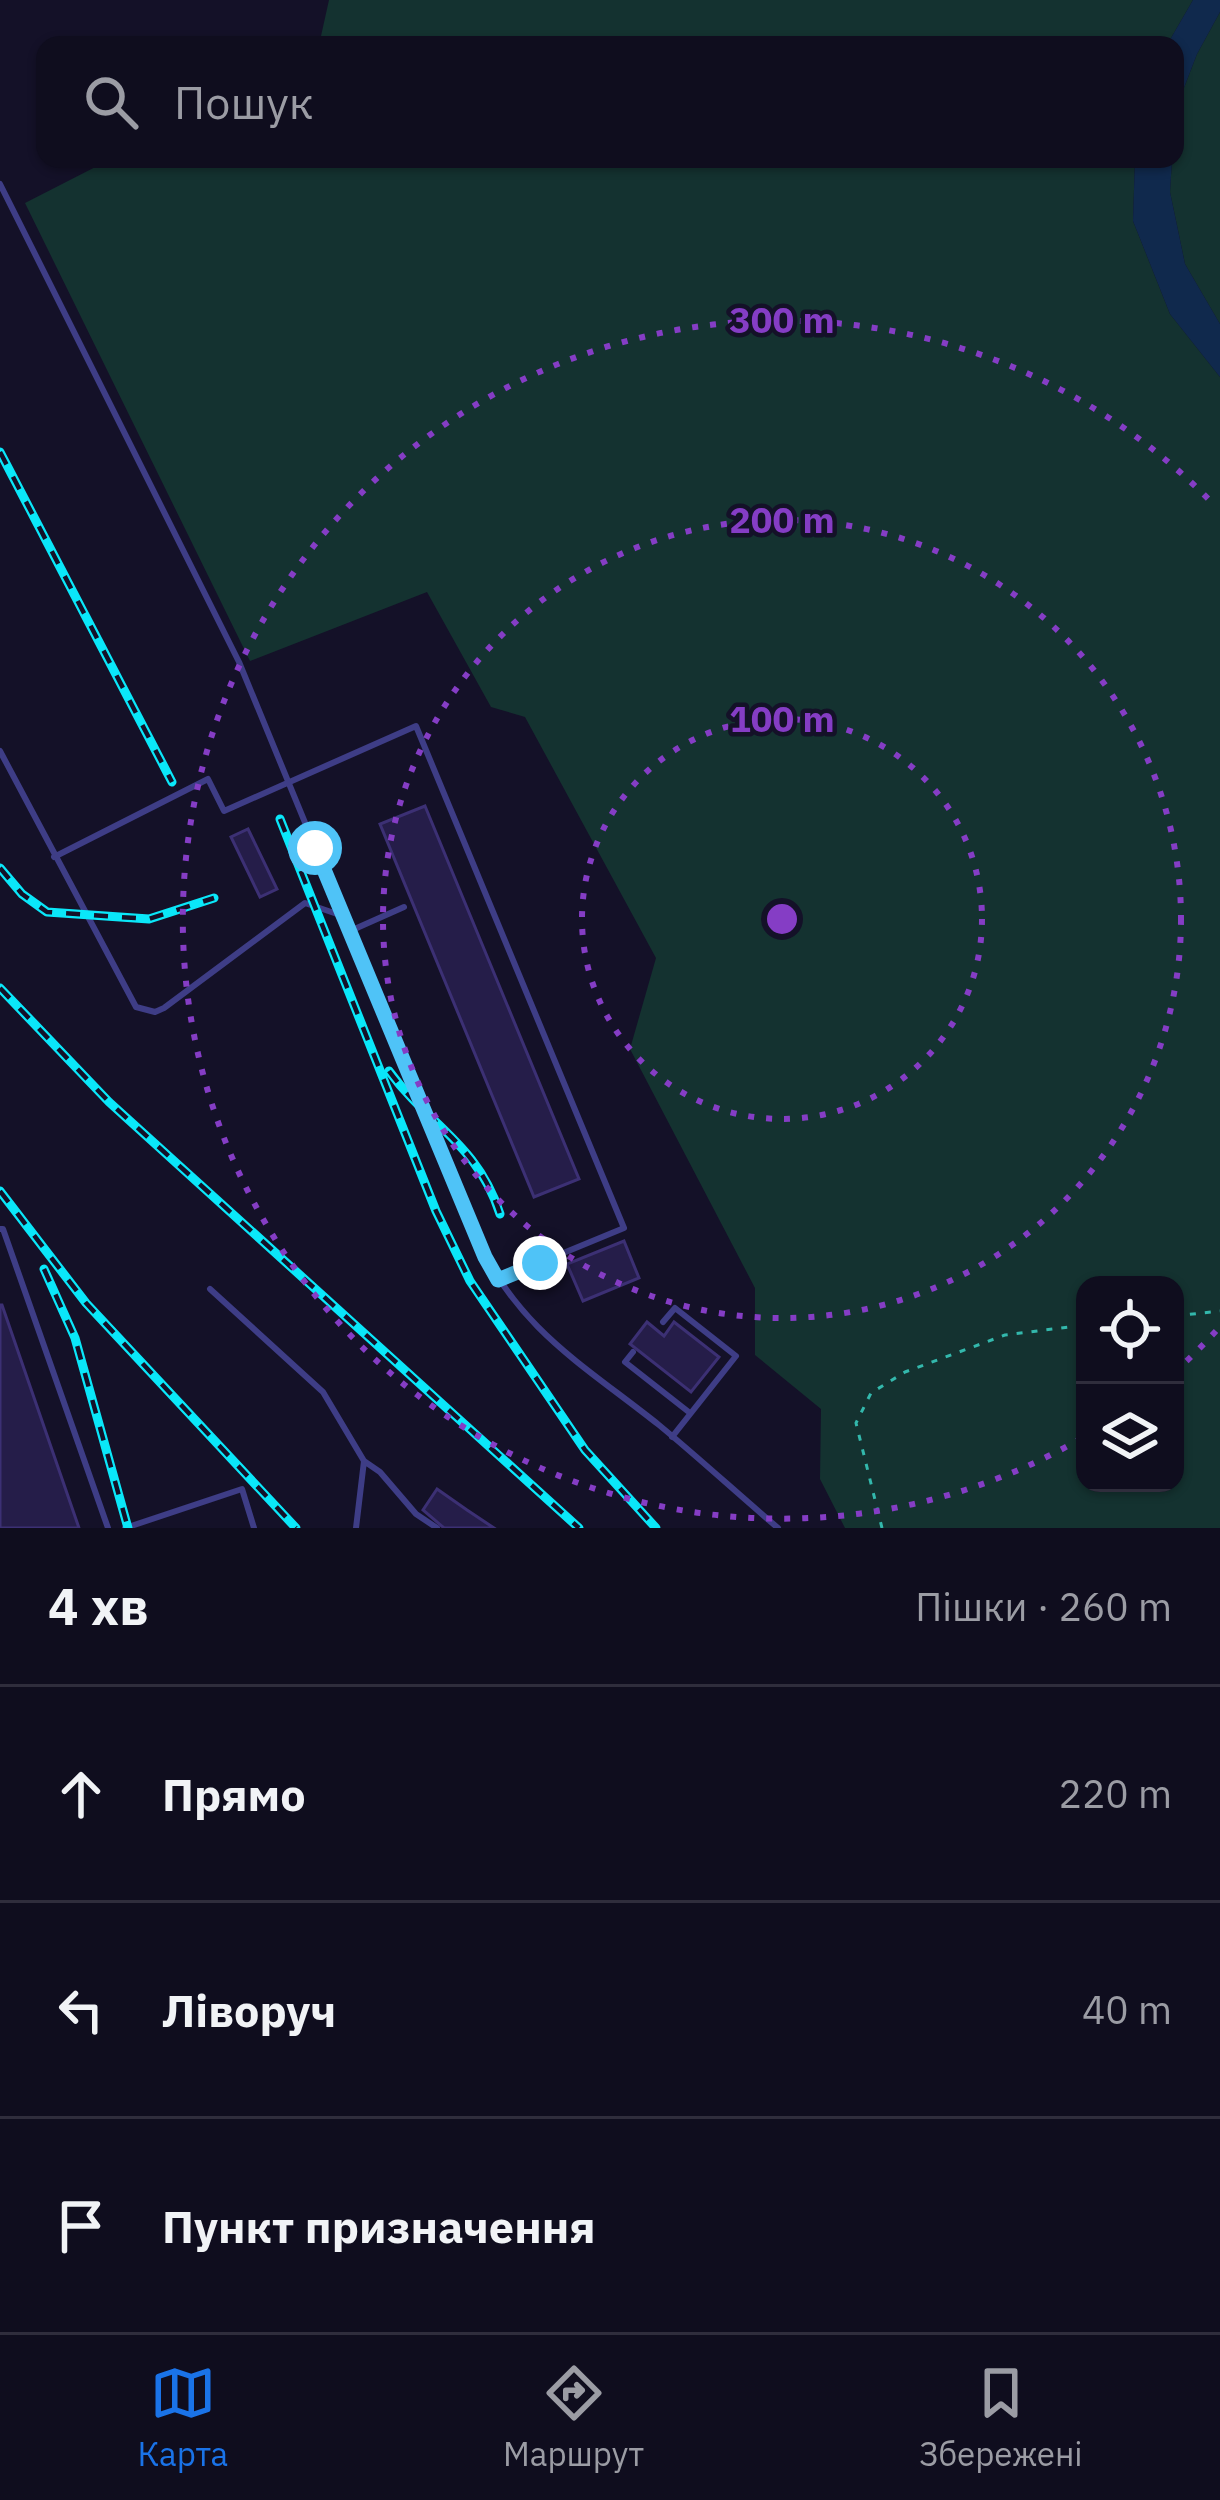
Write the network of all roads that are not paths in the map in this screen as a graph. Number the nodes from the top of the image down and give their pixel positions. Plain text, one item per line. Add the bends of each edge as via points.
1 (0, 184) edge
2 (0, 751) edge
3 (287, 780) junction
4 (55, 857) junction
5 (404, 908) dead end
6 (344, 916) junction
7 (350, 931) junction
8 (0, 1229) edge
9 (498, 1280) junction
10 (210, 1289) dead end
11 (664, 1322) dead end
12 (633, 1352) dead end
13 (691, 1413) junction
14 (672, 1436) junction
15 (364, 1461) junction
16 (108, 1528) edge
17 (125, 1528) edge
18 (254, 1528) edge
19 (356, 1528) edge
20 (436, 1528) edge
21 (778, 1528) edge

1 - 3 lane via 239,662
2 - 4 lane
3 - 4 lane via 224,811 208,779
3 - 6 lane
3 - 9 lane via 416,726 623,1228
4 - 6 lane via 129,1000 145,1011 164,1008 305,903
5 - 7 lane
6 - 7 lane
7 - 9 lane
8 - 16 lane
9 - 14 lane via 546,1336
10 - 15 lane via 323,1392
11 - 13 lane via 675,1308 736,1355
12 - 13 lane via 626,1362
13 - 14 lane
14 - 21 lane
15 - 19 lane
15 - 20 lane
17 - 18 lane via 242,1489

